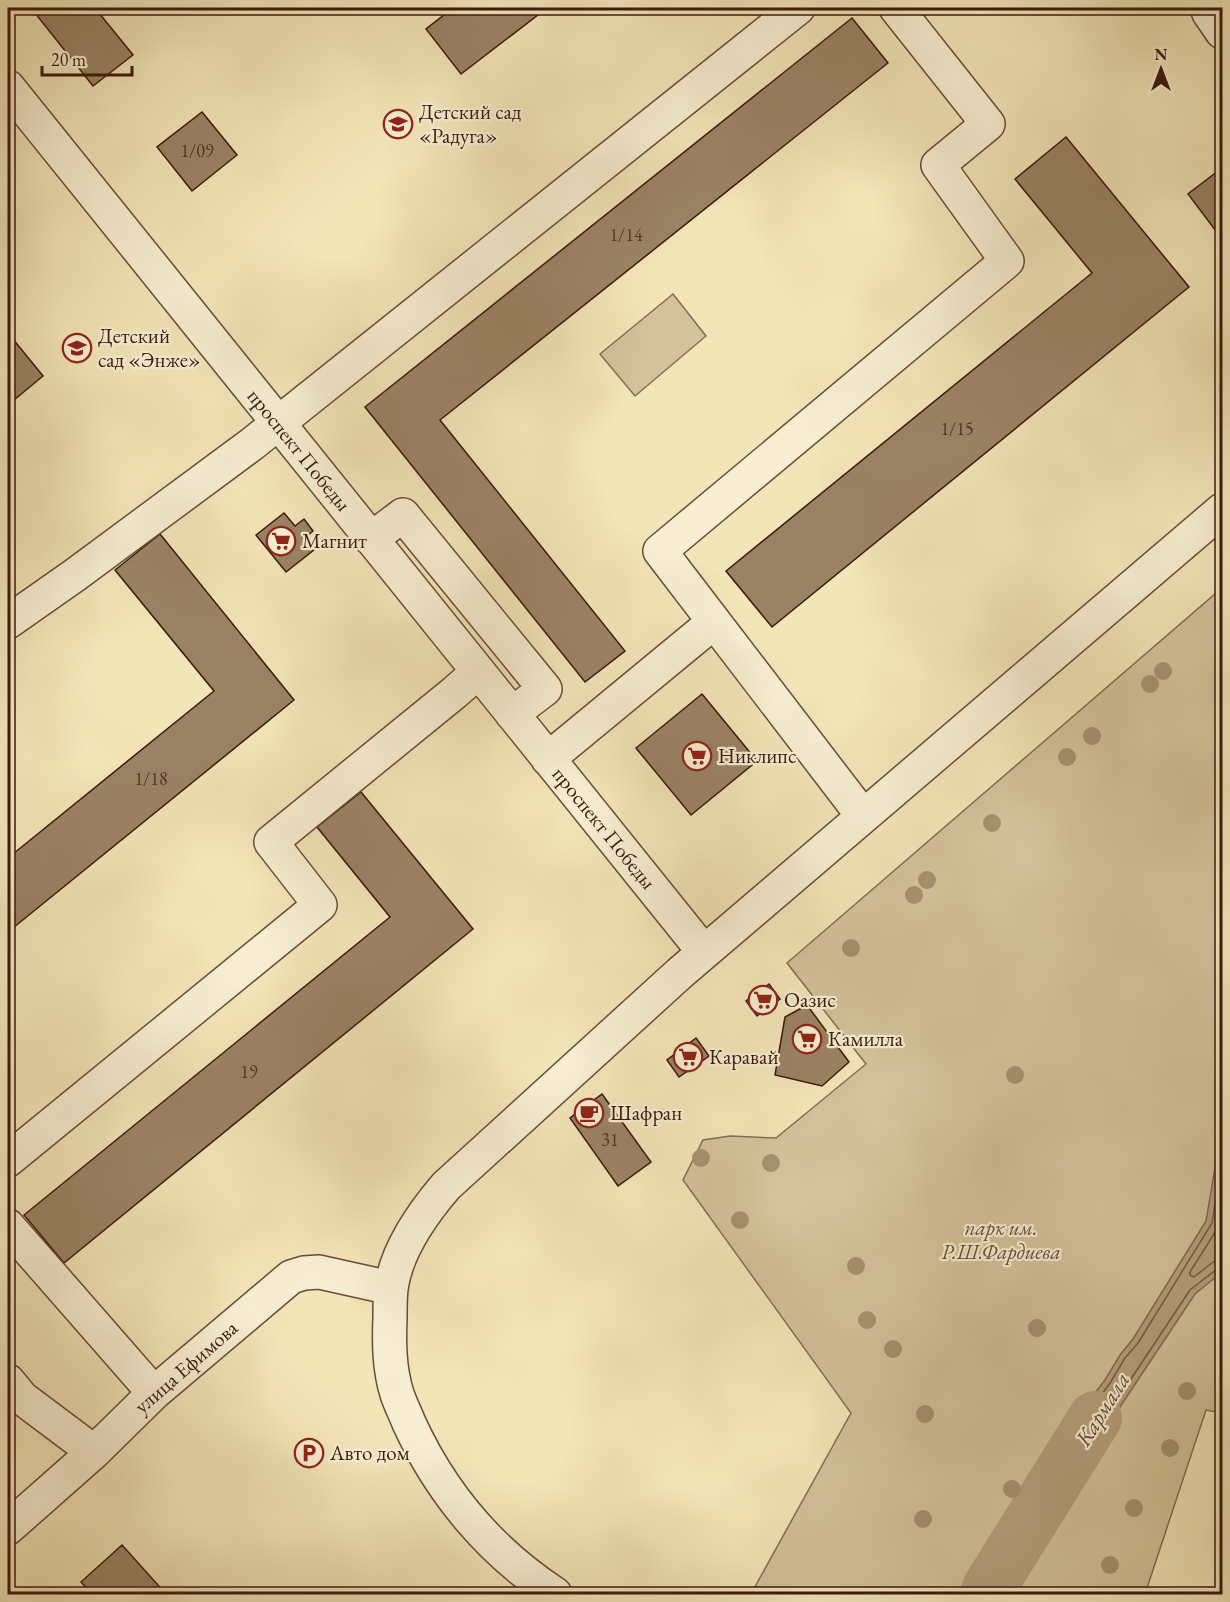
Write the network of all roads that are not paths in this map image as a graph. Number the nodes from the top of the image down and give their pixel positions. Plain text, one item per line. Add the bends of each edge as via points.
1 (798, 8) edge
2 (896, 8) edge
3 (1207, 8) edge
4 (1222, 32) edge
5 (8, 87) edge
6 (278, 423) junction
7 (1222, 510) edge
8 (371, 539) junction
9 (8, 622) edge
10 (714, 622) junction
11 (478, 672) junction
12 (512, 714) junction
13 (548, 759) junction
14 (863, 816) junction
15 (704, 952) junction
16 (8, 1160) edge
17 (8, 1226) edge
18 (391, 1288) junction
19 (8, 1381) edge
20 (154, 1393) junction
21 (94, 1452) junction
22 (8, 1528) edge
23 (555, 1594) edge

1 - 6 street
2 - 10 street via 988,124 938,165 1007,261 660,551
3 - 4 street
5 - 6 street, проспект Победы
6 - 8 street, проспект Победы
6 - 9 street
7 - 14 street
8 - 11 street, проспект Победы
8 - 12 street via 403,514 530,670 545,689
10 - 13 street
10 - 14 street
11 - 12 street, проспект Победы
11 - 16 street via 271,842 320,905
12 - 13 street, проспект Победы
13 - 15 street, проспект Победы
14 - 15 street
15 - 18 street via 446,1186 417,1224
17 - 20 street
18 - 20 street, улица Ефимова via 319,1272 291,1277
18 - 23 street via 388,1350 397,1394 418,1443 446,1490 488,1541
19 - 21 street via 22,1398
20 - 21 street, улица Ефимова
21 - 22 street, улица Ефимова

